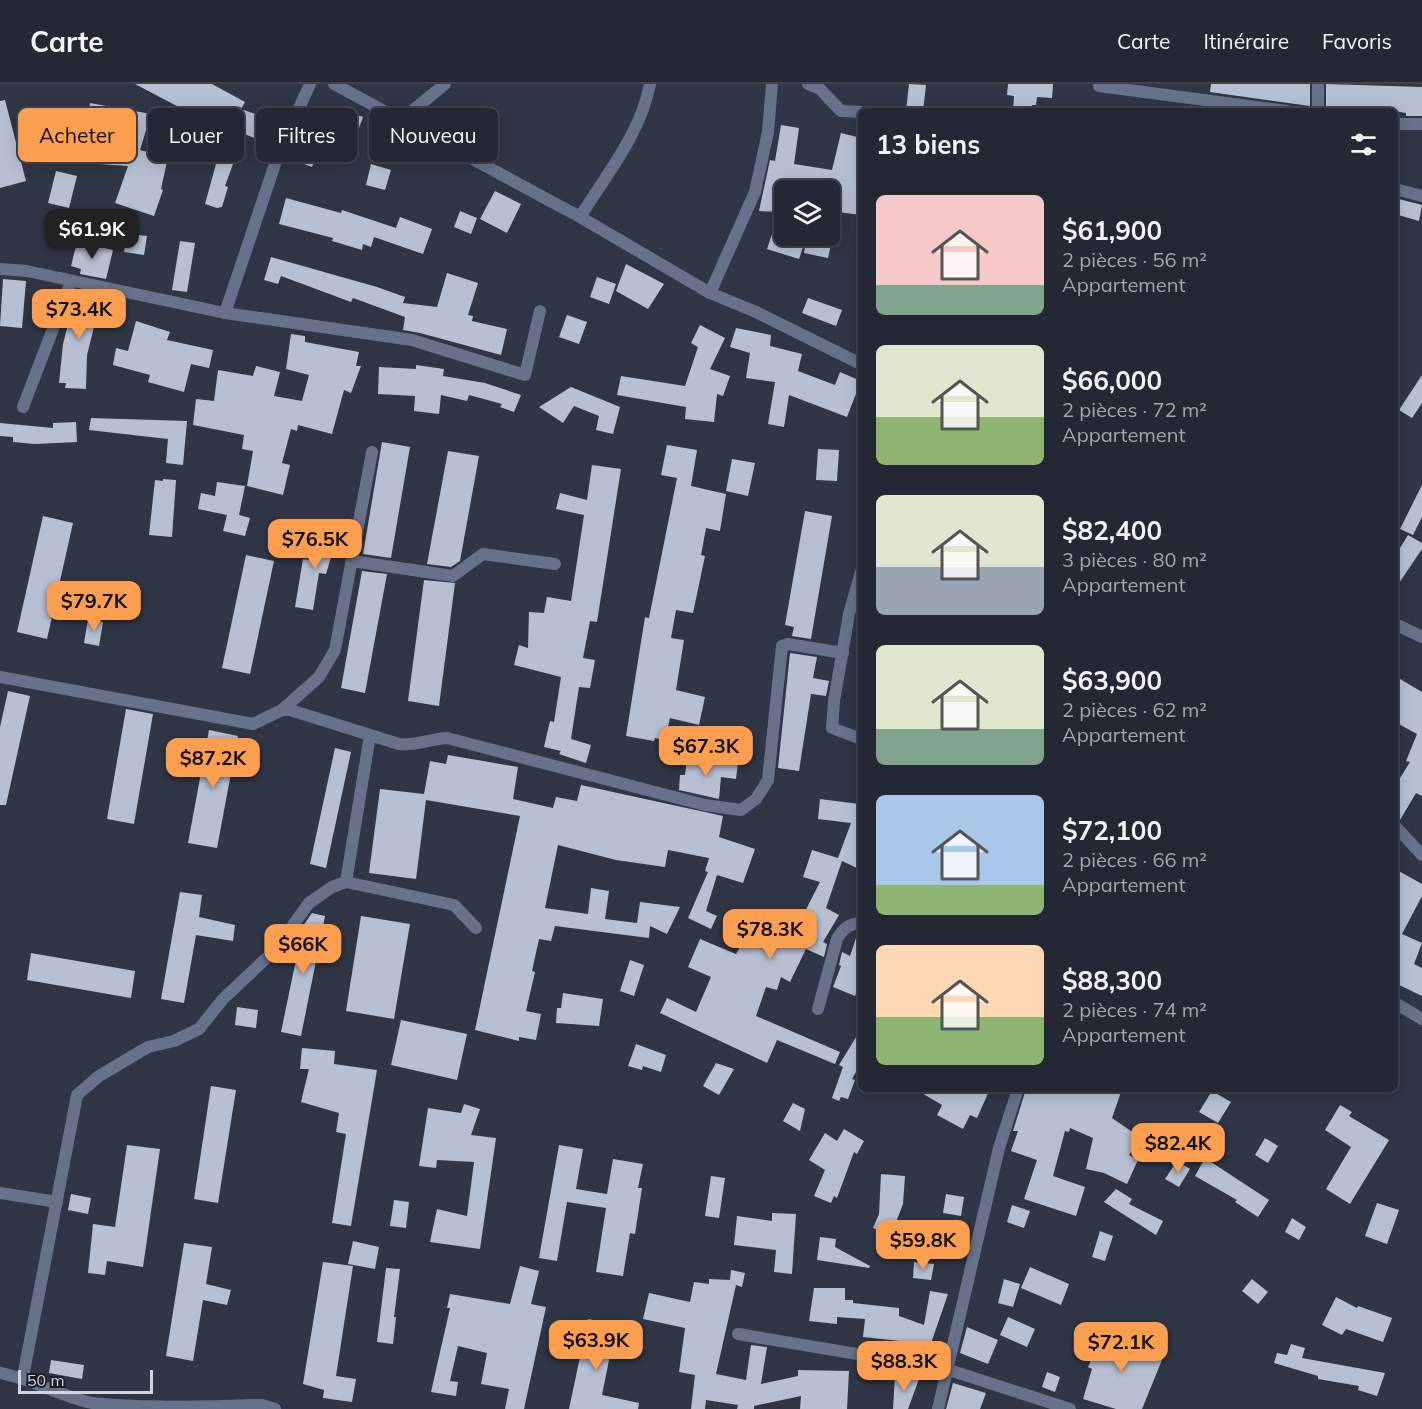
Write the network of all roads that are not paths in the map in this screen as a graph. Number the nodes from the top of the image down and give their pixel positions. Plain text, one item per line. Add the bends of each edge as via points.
1 (310, 84) edge
2 (334, 84) edge
3 (445, 84) edge
4 (650, 84) edge
5 (772, 84) edge
6 (808, 84) edge
7 (1318, 84) edge
8 (1099, 87) dead end
9 (379, 108) edge
10 (416, 108) edge
11 (1264, 108) edge
12 (1318, 108) edge
13 (858, 112) edge
14 (1398, 123) edge
15 (1422, 124) edge
16 (479, 162) edge
17 (1398, 190) edge
18 (1422, 196) edge
19 (580, 217) junction
20 (0, 269) edge
21 (71, 282) junction
22 (710, 293) junction
23 (540, 311) dead end
24 (225, 314) junction
25 (858, 363) edge
26 (23, 407) dead end
27 (372, 452) dead end
28 (352, 561) junction
29 (555, 564) dead end
30 (858, 582) edge
31 (1398, 625) edge
32 (1422, 637) edge
33 (843, 653) junction
34 (0, 677) edge
35 (282, 710) junction
36 (370, 735) junction
37 (858, 738) edge
38 (1398, 829) edge
39 (1422, 855) edge
40 (346, 882) junction
41 (858, 923) edge
42 (476, 927) dead end
43 (1398, 1005) edge
44 (818, 1009) dead end
45 (1422, 1019) edge
46 (1017, 1092) edge
47 (0, 1193) edge
48 (57, 1202) junction
49 (738, 1334) dead end
50 (945, 1369) junction
51 (0, 1373) edge
52 (23, 1377) junction
53 (80, 1404) edge
54 (275, 1409) edge
55 (938, 1409) edge
56 (1070, 1409) edge

1 - 24 street via 279,152
2 - 9 street
3 - 10 street
4 - 19 street via 637,126
5 - 22 street via 768,132 755,192
6 - 13 street via 820,89 840,111
7 - 12 street
8 - 11 street
14 - 15 street
16 - 19 street
17 - 18 street
19 - 22 street
20 - 21 street
21 - 24 street
21 - 26 street
22 - 25 street
23 - 24 street via 525,375 412,340
27 - 28 street
28 - 29 street via 453,576 483,554
28 - 35 street via 335,650 319,677
30 - 33 street
31 - 32 street
33 - 36 street via 782,646 768,780 756,799 741,810 705,805 447,738 413,745
33 - 37 street via 832,728
34 - 35 street via 253,724
35 - 36 street
36 - 40 street
38 - 39 street
40 - 42 street via 454,905
40 - 48 street via 332,886 309,903 275,950 223,999 199,1029 148,1047 99,1076 77,1095
41 - 44 street via 843,930 837,939
43 - 45 street
46 - 50 street via 999,1148
47 - 48 street
48 - 52 street
49 - 50 street
50 - 55 street
50 - 56 street
51 - 52 street
52 - 53 street
53 - 54 street via 172,1409 262,1405

